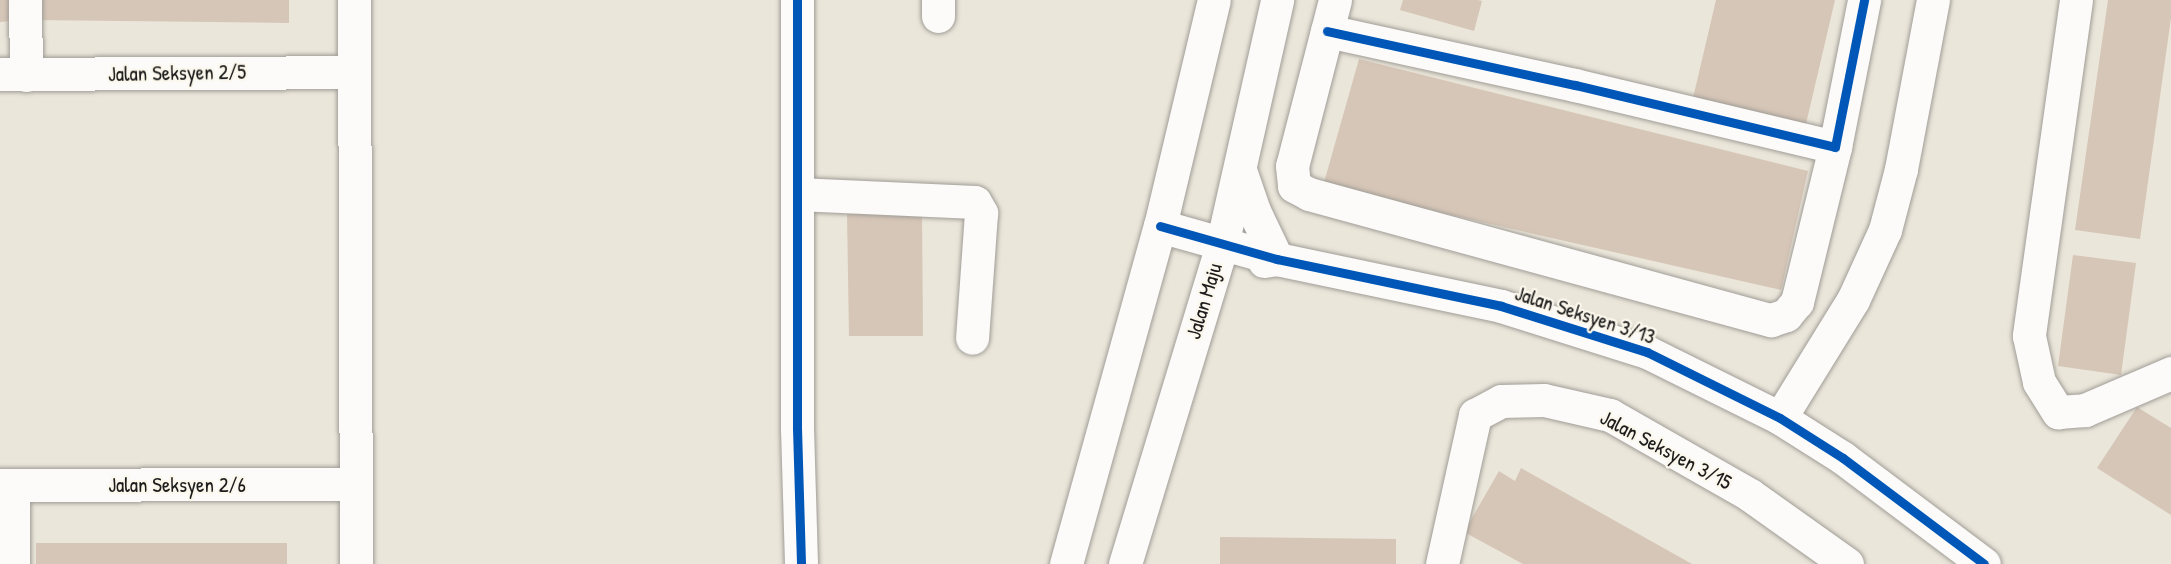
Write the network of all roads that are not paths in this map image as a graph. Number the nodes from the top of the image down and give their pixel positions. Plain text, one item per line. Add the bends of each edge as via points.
1 (25, 0) edge
2 (354, 0) edge
3 (797, 0) edge
4 (1214, 0) edge
5 (1277, 0) edge
6 (1864, 0) edge
7 (1933, 0) edge
8 (2076, 0) edge
9 (1331, 15) edge
10 (353, 72) junction
11 (13, 74) edge
12 (1835, 147) junction
13 (1240, 170) junction
14 (797, 194) junction
15 (1160, 226) junction
16 (1222, 245) junction
17 (1277, 259) junction
18 (1208, 287) junction
19 (972, 338) dead end
20 (2171, 373) edge
21 (1780, 418) junction
22 (354, 484) junction
23 (7, 485) edge
24 (14, 564) edge
25 (356, 564) edge
26 (801, 564) edge
27 (1066, 564) edge
28 (1125, 564) edge
29 (1442, 564) edge
30 (1847, 564) edge
31 (1984, 564) edge

1 - 11 street
2 - 10 street
3 - 14 street
4 - 15 street
5 - 13 street, Jalan Maju
6 - 12 street
7 - 21 street via 1885,231 1853,300
8 - 20 street via 2029,336 2039,382 2058,412 2085,410
9 - 12 street via 1575,85
9 - 12 street via 1292,166 1294,186 1309,194 1771,320 1786,315 1797,302
10 - 11 street, Jalan Seksyen 2/5
10 - 22 street
13 - 16 street, Jalan Maju
13 - 17 street
14 - 19 street via 975,202 981,213
14 - 26 street
15 - 16 street, Jalan Seksyen 3/13
15 - 27 street
16 - 17 street, Jalan Seksyen 3/13
16 - 18 street, Jalan Maju
17 - 18 street via 1253,263
17 - 21 street, Jalan Seksyen 3/13 via 1512,310 1647,352
18 - 28 street, Jalan Maju
21 - 31 street, Jalan Seksyen 3/13 via 1843,458
22 - 23 street, Jalan Seksyen 2/6
22 - 25 street
23 - 24 street
29 - 30 street, Jalan Seksyen 3/15 via 1475,415 1501,400 1544,400 1610,415 1750,495

